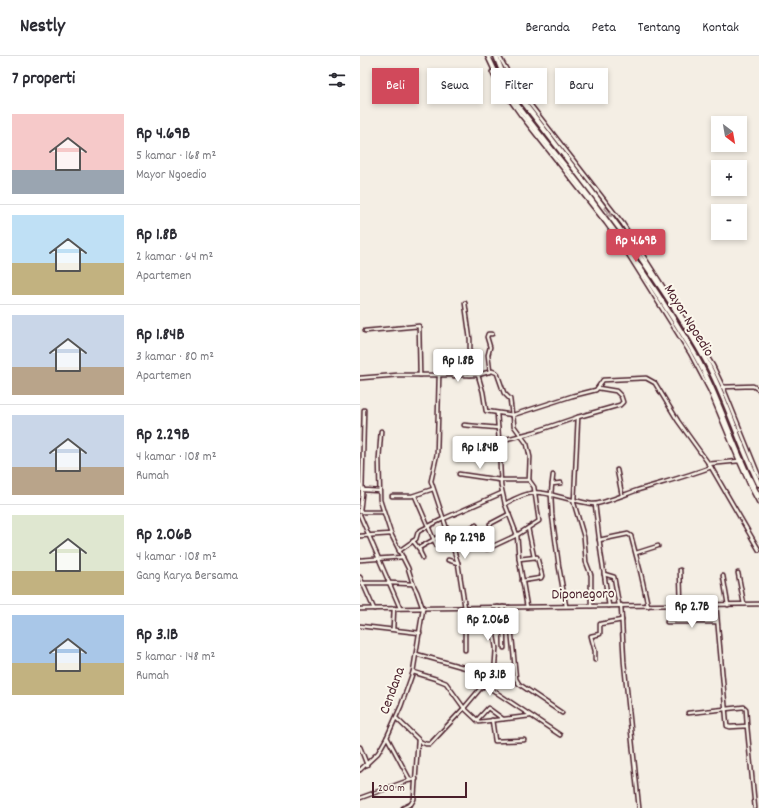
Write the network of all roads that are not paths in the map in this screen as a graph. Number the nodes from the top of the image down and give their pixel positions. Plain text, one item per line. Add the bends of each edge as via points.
1 (488, 56) edge
2 (496, 56) edge
3 (499, 56) edge
4 (513, 104) edge
5 (465, 303) dead end
6 (365, 331) dead end
7 (492, 334) dead end
8 (448, 355) dead end
9 (490, 372) junction
10 (470, 375) junction
11 (478, 375) junction
12 (420, 376) junction
13 (439, 376) junction
14 (454, 376) junction
15 (360, 378) edge
16 (718, 386) junction
17 (723, 386) junction
18 (598, 388) junction
19 (759, 390) edge
20 (364, 410) dead end
21 (498, 413) junction
22 (512, 415) junction
23 (578, 418) junction
24 (464, 425) dead end
25 (498, 428) junction
26 (381, 431) dead end
27 (522, 435) junction
28 (500, 441) junction
29 (362, 447) edge
30 (735, 461) junction
31 (708, 464) junction
32 (711, 467) junction
33 (618, 470) dead end
34 (459, 474) dead end
35 (553, 474) dead end
36 (759, 476) edge
37 (500, 480) junction
38 (529, 480) junction
39 (561, 482) dead end
40 (552, 484) junction
41 (759, 484) edge
42 (361, 487) edge
43 (433, 489) junction
44 (379, 491) junction
45 (534, 492) junction
46 (502, 493) junction
47 (551, 494) junction
48 (622, 495) junction
49 (392, 496) dead end
50 (415, 496) junction
51 (759, 497) edge
52 (574, 500) junction
53 (759, 503) edge
54 (505, 504) junction
55 (594, 504) junction
56 (383, 512) junction
57 (360, 513) edge
58 (508, 514) junction
59 (443, 519) junction
60 (490, 524) dead end
61 (476, 525) dead end
62 (428, 526) junction
63 (528, 528) junction
64 (447, 532) junction
65 (391, 534) junction
66 (516, 535) junction
67 (360, 536) edge
68 (369, 536) junction
69 (450, 538) junction
70 (434, 539) junction
71 (599, 540) junction
72 (413, 541) junction
73 (477, 542) dead end
74 (658, 546) dead end
75 (437, 547) dead end
76 (453, 547) junction
77 (418, 548) junction
78 (488, 549) dead end
79 (759, 550) edge
80 (399, 551) junction
81 (636, 554) junction
82 (403, 557) junction
83 (534, 557) junction
84 (423, 558) dead end
85 (519, 559) junction
86 (360, 560) edge
87 (379, 560) junction
88 (448, 560) dead end
89 (458, 563) junction
90 (680, 570) dead end
91 (738, 573) dead end
92 (604, 574) junction
93 (723, 576) dead end
94 (360, 577) edge
95 (522, 581) junction
96 (361, 583) edge
97 (389, 583) junction
98 (413, 584) junction
99 (744, 604) junction
100 (759, 604) edge
101 (620, 605) junction
102 (681, 605) junction
103 (716, 605) junction
104 (728, 605) junction
105 (566, 606) junction
106 (591, 606) junction
107 (609, 606) junction
108 (648, 606) junction
109 (498, 607) junction
110 (504, 607) junction
111 (509, 607) junction
112 (527, 607) junction
113 (394, 608) junction
114 (400, 608) junction
115 (465, 608) junction
116 (360, 609) edge
117 (374, 609) junction
118 (423, 609) junction
119 (622, 620) junction
120 (667, 622) dead end
121 (717, 622) junction
122 (360, 626) edge
123 (393, 629) junction
124 (420, 633) junction
125 (504, 648) dead end
126 (465, 650) dead end
127 (416, 654) junction
128 (595, 660) dead end
129 (466, 668) dead end
130 (413, 672) junction
131 (494, 678) dead end
132 (464, 708) junction
133 (725, 709) junction
134 (562, 713) dead end
135 (688, 713) dead end
136 (530, 716) junction
137 (396, 718) junction
138 (504, 719) junction
139 (477, 720) junction
140 (492, 720) junction
141 (747, 726) junction
142 (560, 735) dead end
143 (387, 737) junction
144 (418, 739) junction
145 (524, 740) dead end
146 (360, 747) edge
147 (367, 765) junction
148 (360, 770) edge
149 (416, 779) junction
150 (410, 780) junction
151 (360, 798) edge
152 (402, 808) edge
153 (639, 808) edge
154 (755, 808) edge

1 - 51 street, Mayor Ngoedio via 511,97 593,201 690,346 707,376
2 -> 16 street, Mayor Ngoedio via 511,86 642,258 696,344
3 - 17 street via 529,103 623,224
4 - 30 street via 606,223 690,353 710,391
5 - 10 street via 470,339
6 - 12 street via 419,326
7 - 9 street via 488,334 487,337 490,347
8 - 14 street
9 - 11 street
9 - 22 street via 497,373 504,393 510,399
10 - 11 street
10 - 14 street
11 - 21 street via 485,410
12 - 13 street
12 - 15 street
13 - 14 street
13 - 43 street via 437,454 431,481
16 - 17 street
16 - 41 street, Mayor Ngoedio
17 - 19 street via 753,386
17 - 36 street
18 - 22 street
18 - 23 street via 616,390 621,396 622,403
18 - 31 street via 605,379 652,380
20 - 29 street
21 - 22 street
21 - 25 street
22 - 27 street via 514,426
23 - 27 street
23 - 52 street
24 - 25 street
25 - 28 street
26 - 44 street
27 - 28 street
27 - 38 street via 529,451
28 - 37 street
29 - 42 street
30 - 31 street
30 - 53 street
31 - 32 street
32 - 48 street
32 - 79 street
33 - 48 street
34 - 37 street
35 - 40 street
37 - 38 street
37 - 46 street
38 - 45 street via 534,486
39 - 40 street
40 - 47 street
42 - 44 street via 364,490
42 - 57 street
43 - 50 street
43 - 59 street
44 - 56 street
45 - 47 street
45 - 54 street
45 - 63 street via 539,522
46 - 54 street
46 - 59 street
47 - 52 street
47 - 105 street via 555,539
48 - 55 street
49 - 50 street
50 - 62 street
52 - 55 street
52 - 106 street via 584,537 586,562 591,575
54 - 58 street
55 - 71 street
56 - 57 street
56 - 65 street
57 - 68 street
58 - 60 street
58 - 66 street
59 - 62 street
59 - 64 street
61 - 69 street
62 - 70 street
62 - 72 street via 419,531
63 - 66 street
63 - 83 street
64 - 69 street
64 - 70 street
65 - 68 street
65 - 80 street
66 - 78 street
66 - 85 street
67 - 68 street
68 - 87 street
69 - 76 street
70 - 75 street
70 - 77 street
71 - 81 street via 629,534
71 - 92 street
72 - 77 street
72 - 80 street
73 - 76 street
74 - 81 street
76 - 89 street
77 - 84 street
80 - 82 street
81 - 108 street
82 - 87 street
82 - 98 street
83 - 85 street
83 - 95 street via 537,558 541,577 537,580
85 - 95 street
86 - 87 street
87 - 97 street
88 - 89 street
89 - 115 street
90 - 102 street
91 - 99 street
92 - 101 street via 614,577
92 - 107 street
93 - 104 street
94 - 96 street
95 - 112 street
96 - 97 street
96 - 117 street
97 - 98 street
97 - 114 street
98 - 118 street
99 - 100 street, Diponegoro
99 - 104 street, Diponegoro
101 - 107 street, Diponegoro
101 - 108 street, Diponegoro
101 - 119 street
102 - 103 street, Diponegoro
102 - 108 street, Diponegoro
103 - 104 street, Diponegoro
103 - 121 street
105 - 106 street, Diponegoro
105 - 112 street, Diponegoro
106 - 107 street, Diponegoro
109 - 110 street, Diponegoro
109 - 115 street, Diponegoro
109 - 131 street via 494,636
110 - 111 street, Diponegoro
110 - 125 street
111 - 112 street, Diponegoro
111 - 134 street via 516,679 519,684
113 - 114 street, Diponegoro
113 - 117 street, Diponegoro
113 - 123 street
114 - 118 street, Diponegoro
115 - 118 street, Diponegoro
115 - 126 street
116 - 117 street, Diponegoro
118 - 124 street, Cendana
119 - 128 street via 600,624 600,634 591,636
119 - 153 street
120 - 121 street
121 - 133 street
122 - 123 street
123 - 124 street
124 - 127 street, Cendana
127 - 129 street
127 - 130 street, Cendana
130 - 132 street via 446,683
130 - 137 street, Cendana
132 - 136 street via 485,685
132 - 139 street
132 - 144 street via 431,743 426,744
133 - 135 street
133 - 141 street via 728,727
133 - 141 street via 745,708
136 - 138 street
136 - 142 street
137 - 143 street, Cendana
137 - 144 street
138 - 139 street via 488,708
138 - 140 street
139 - 140 street
140 - 145 street via 495,741
141 - 154 street
143 - 147 street, Cendana
143 - 150 street
144 - 149 street
146 - 147 street
147 - 148 street, Cendana
149 - 150 street
149 - 152 street via 414,801
150 - 151 street

